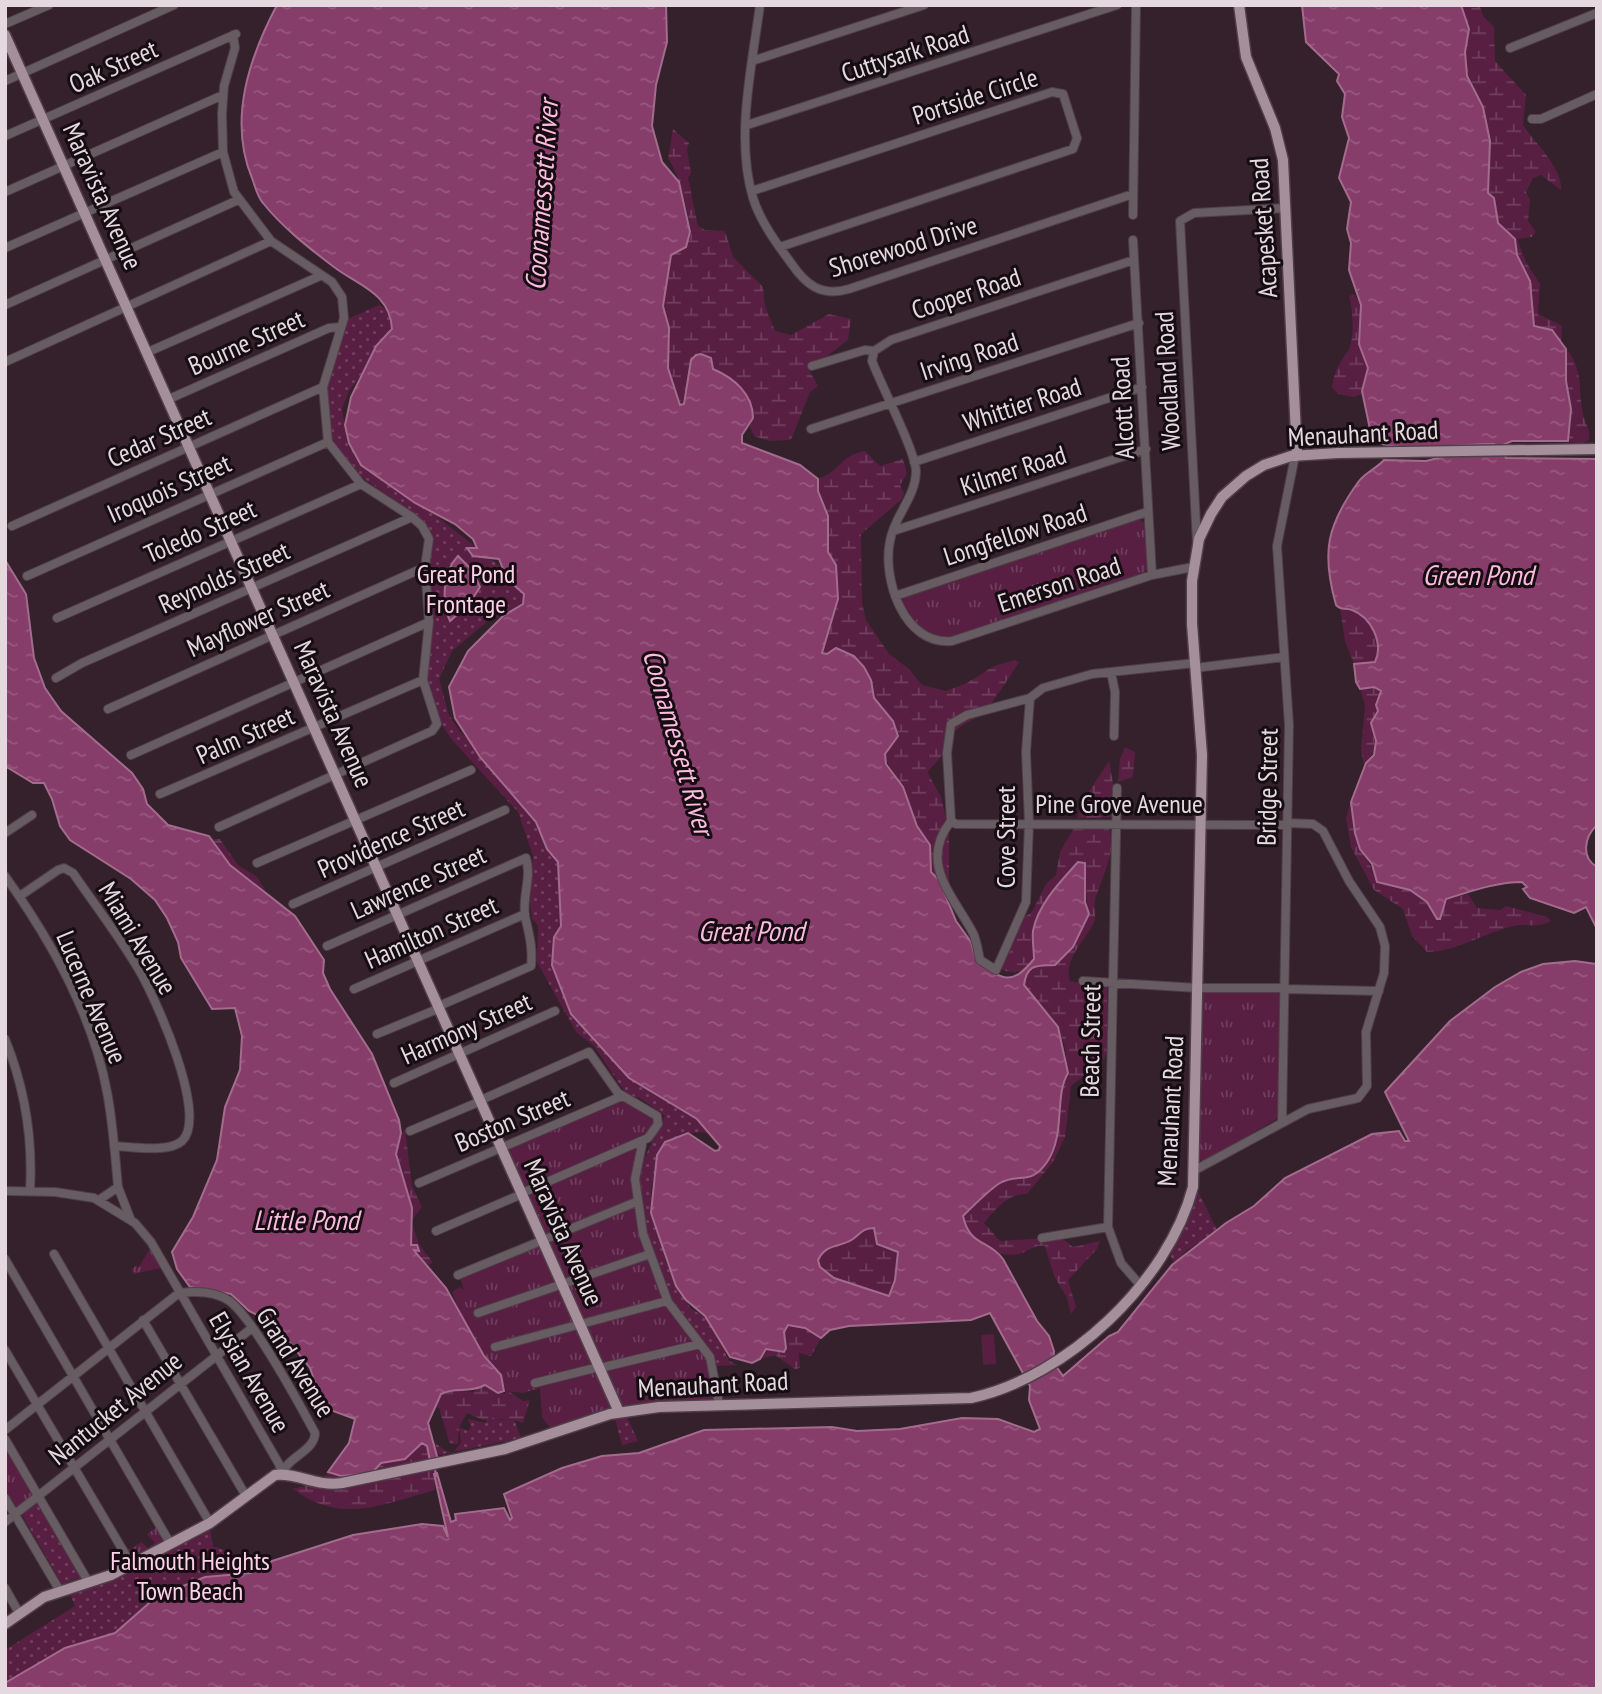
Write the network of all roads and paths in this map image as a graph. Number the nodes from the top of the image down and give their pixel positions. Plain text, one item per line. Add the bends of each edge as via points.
1 (49, 5) edge
2 (174, 5) edge
3 (760, 5) edge
4 (924, 5) edge
5 (1117, 5) edge
6 (1136, 5) edge
7 (1239, 5) edge
8 (1597, 13) edge
9 (5, 24) edge
10 (5, 35) edge
11 (1510, 48) dead end
12 (752, 61) junction
13 (22, 73) junction
14 (5, 80) edge
15 (223, 94) junction
16 (1597, 94) edge
17 (43, 119) junction
18 (1532, 119) dead end
19 (747, 125) junction
20 (5, 136) edge
21 (223, 152) junction
22 (65, 165) junction
23 (752, 191) junction
24 (5, 192) edge
25 (1133, 194) junction
26 (238, 200) junction
27 (1286, 208) junction
28 (85, 212) junction
29 (1133, 215) dead end
30 (1133, 240) dead end
31 (271, 241) junction
32 (780, 247) junction
33 (5, 248) edge
34 (107, 259) junction
35 (1134, 260) junction
36 (320, 276) junction
37 (5, 305) edge
38 (127, 306) junction
39 (1139, 323) junction
40 (341, 327) junction
41 (874, 351) junction
42 (148, 352) junction
43 (5, 362) edge
44 (812, 366) dead end
45 (323, 387) junction
46 (1142, 387) junction
47 (169, 399) junction
48 (889, 403) junction
49 (811, 429) dead end
50 (328, 442) junction
51 (190, 446) junction
52 (1146, 449) junction
53 (1597, 449) edge
54 (1296, 456) junction
55 (914, 462) junction
56 (361, 484) junction
57 (210, 492) junction
58 (1147, 512) junction
59 (412, 517) junction
60 (12, 526) dead end
61 (893, 531) junction
62 (232, 540) junction
63 (1197, 546) junction
64 (425, 567) junction
65 (1193, 567) junction
66 (1152, 575) junction
67 (27, 576) dead end
68 (252, 586) junction
69 (895, 596) junction
70 (57, 618) dead end
71 (429, 622) junction
72 (273, 633) junction
73 (1284, 657) junction
74 (1195, 665) junction
75 (1111, 672) junction
76 (56, 678) dead end
77 (423, 680) junction
78 (295, 681) junction
79 (1030, 698) junction
80 (108, 709) dead end
81 (315, 726) junction
82 (1114, 736) dead end
83 (131, 755) dead end
84 (471, 770) dead end
85 (335, 773) junction
86 (1117, 788) dead end
87 (160, 794) dead end
88 (505, 810) dead end
89 (32, 815) dead end
90 (356, 820) junction
91 (951, 821) junction
92 (1029, 823) junction
93 (1201, 823) junction
94 (1115, 824) junction
95 (1288, 824) junction
96 (219, 827) dead end
97 (5, 833) edge
98 (257, 863) dead end
99 (377, 866) junction
100 (5, 876) edge
101 (20, 896) junction
102 (293, 904) dead end
103 (398, 913) junction
104 (525, 914) junction
105 (327, 946) dead end
106 (419, 960) junction
107 (1083, 981) dead end
108 (1113, 984) junction
109 (1198, 988) junction
110 (1284, 988) junction
111 (355, 989) dead end
112 (1379, 991) junction
113 (440, 1007) junction
114 (555, 1011) dead end
115 (377, 1034) dead end
116 (5, 1039) edge
117 (460, 1054) junction
118 (394, 1083) dead end
119 (622, 1096) junction
120 (481, 1101) junction
121 (1282, 1122) junction
122 (410, 1131) dead end
123 (645, 1141) junction
124 (114, 1146) junction
125 (502, 1147) junction
126 (1195, 1170) junction
127 (419, 1183) dead end
128 (118, 1187) junction
129 (5, 1191) edge
130 (30, 1191) junction
131 (522, 1194) junction
132 (99, 1200) junction
133 (636, 1202) junction
134 (130, 1218) junction
135 (1108, 1227) junction
136 (436, 1231) dead end
137 (1041, 1238) dead end
138 (543, 1241) junction
139 (54, 1254) dead end
140 (650, 1254) junction
141 (5, 1259) edge
142 (458, 1275) dead end
143 (561, 1283) junction
144 (1141, 1286) junction
145 (179, 1293) junction
146 (667, 1301) junction
147 (478, 1313) dead end
148 (143, 1320) junction
149 (580, 1324) junction
150 (252, 1328) junction
151 (700, 1344) junction
152 (495, 1347) dead end
153 (108, 1348) junction
154 (5, 1350) edge
155 (216, 1355) junction
156 (599, 1367) junction
157 (74, 1376) junction
158 (180, 1382) junction
159 (535, 1383) dead end
160 (719, 1404) junction
161 (37, 1405) junction
162 (145, 1411) junction
163 (619, 1412) junction
164 (5, 1430) edge
165 (5, 1439) edge
166 (110, 1439) junction
167 (74, 1468) junction
168 (282, 1474) junction
169 (38, 1496) junction
170 (246, 1496) junction
171 (5, 1498) edge
172 (15, 1515) junction
173 (5, 1522) edge
174 (210, 1523) junction
175 (170, 1543) junction
176 (131, 1564) junction
177 (89, 1583) junction
178 (5, 1588) edge
179 (60, 1591) junction
180 (19, 1613) junction
181 (5, 1624) edge

1 - 9 street
2 - 13 street
3 - 12 street, Shorewood Drive
4 - 12 street
5 - 19 street, Cuttysark Road
6 - 25 street
7 - 27 main road, Acapesket Road via 1246,57 1282,152
8 - 11 street
10 - 13 main road, Maravista Avenue
12 - 19 street, Shorewood Drive
13 - 14 street
13 - 17 main road, Maravista Avenue
15 - 17 street, Oak Street via 235,34
15 - 21 street
15 - 22 street
16 - 18 street
17 - 20 street, Oak Street
17 - 22 main road, Maravista Avenue
19 - 23 street, Shorewood Drive
21 - 26 street
21 - 28 street
22 - 24 street
22 - 28 main road, Maravista Avenue
23 - 32 street, Shorewood Drive
23 - 32 street, Portside Circle via 1052,92 1063,94 1077,138 1073,149
25 - 29 street
25 - 32 street, Shorewood Drive via 849,289 827,292 813,288
26 - 31 street
26 - 34 street
27 - 54 main road, Acapesket Road
27 - 63 street, Woodland Road via 1185,215 1180,224
28 - 33 street
28 - 34 main road, Maravista Avenue
30 - 35 street, Alcott Road
31 - 36 street
31 - 38 street
34 - 37 street
34 - 38 main road, Maravista Avenue
35 - 39 street, Alcott Road
35 - 41 street, Cooper Road via 891,340
36 - 40 street via 332,282 342,297
36 - 42 street
38 - 42 main road, Maravista Avenue
38 - 43 street
39 - 46 street, Alcott Road
39 - 48 street, Irving Road
40 - 45 street
40 - 47 street, Bourne Street via 329,328
41 - 44 street, Cooper Road via 865,349
41 - 48 street via 872,361
42 - 47 main road, Maravista Avenue
45 - 50 street
45 - 51 street, Cedar Street
46 - 52 street, Alcott Road
46 - 55 street, Whittier Road
47 - 51 main road, Maravista Avenue
48 - 49 street, Irving Road
48 - 55 street
50 - 56 street
50 - 57 street, Iroquois Street
51 - 57 main road, Maravista Avenue
51 - 60 street, Cedar Street
52 - 58 street, Alcott Road
52 - 61 street, Kilmer Road
53 - 54 main road, Menauhant Road
54 - 63 main road, Menauhant Road via 1264,465 1230,489 1211,514
54 - 73 street, Bridge Street via 1277,546
55 - 61 street via 914,485
56 - 59 street
56 - 62 street, Toledo Street
57 - 62 main road, Maravista Avenue
57 - 67 street, Iroquois Street
58 - 66 street, Alcott Road
58 - 69 street, Longfellow Road
59 - 64 street via 429,539
59 - 68 street, Reynolds Street
61 - 69 street via 889,565
62 - 68 main road, Maravista Avenue
62 - 70 street, Toledo Street
63 - 65 main road, Menauhant Road
64 - 71 street
64 - 72 street, Mayflower Street
65 - 66 street, Emerson Road
65 - 74 main road, Menauhant Road
66 - 69 street, Emerson Road via 940,642 915,628
68 - 72 main road, Maravista Avenue
68 - 76 street, Reynolds Street
71 - 77 street
71 - 78 street
72 - 78 main road, Maravista Avenue
72 - 80 street, Mayflower Street
73 - 74 street
73 - 95 street, Bridge Street
74 - 75 street
74 - 93 main road, Menauhant Road via 1201,723
75 - 79 street via 1043,688
75 - 82 street
77 - 81 street, Palm Street
77 - 85 street via 436,727
78 - 81 main road, Maravista Avenue
78 - 83 street
79 - 91 street via 967,715 951,724 947,753
79 - 92 street, Cove Street via 1026,752
81 - 85 main road, Maravista Avenue
81 - 87 street, Palm Street
84 - 90 street
85 - 90 main road, Maravista Avenue
85 - 96 street
86 - 94 street, Beach Street
88 - 99 street, Providence Street
89 - 97 street
90 - 98 street
90 - 99 main road, Maravista Avenue
91 - 92 street, Pine Grove Avenue
91 - 92 street, Cove Street via 935,847 940,870 961,917 974,934 980,960 996,970 1026,902
92 - 94 street, Pine Grove Avenue
93 - 94 street, Pine Grove Avenue
93 - 95 street, Pine Grove Avenue
93 - 109 main road, Menauhant Road
94 - 108 street, Beach Street
95 - 110 street, Bridge Street
95 - 112 street, Pine Grove Avenue via 1313,824 1326,834 1382,932 1386,958
99 - 102 street, Providence Street
99 - 103 main road, Maravista Avenue
100 - 101 street, Lucerne Avenue
101 - 124 street, Lucerne Avenue via 50,946 94,1042 107,1090
101 - 124 street, Miami Avenue via 58,870 72,873 140,972 176,1054 188,1103 185,1138 173,1146
103 - 104 street, Lawrence Street via 526,858
103 - 105 street, Lawrence Street
103 - 106 main road, Maravista Avenue
104 - 106 street, Hamilton Street
104 - 113 street via 533,942 531,967
106 - 111 street, Hamilton Street
106 - 113 main road, Maravista Avenue
107 - 108 street
108 - 109 street
108 - 135 street, Beach Street
109 - 110 street
109 - 126 main road, Menauhant Road
110 - 112 street
110 - 121 street, Bridge Street
112 - 121 street via 1366,1032 1367,1086 1358,1098 1317,1106
113 - 115 street
113 - 117 main road, Maravista Avenue
114 - 117 street, Harmony Street
116 - 130 street via 21,1083 30,1138
117 - 118 street, Harmony Street
117 - 120 main road, Maravista Avenue
119 - 120 street via 589,1052
119 - 123 street via 657,1116 658,1124
119 - 125 street, Boston Street
120 - 122 street
120 - 125 main road, Maravista Avenue
121 - 126 street
123 - 131 street
123 - 133 street via 635,1179
124 - 128 street, Lucerne Avenue
125 - 127 street, Boston Street
125 - 131 main road, Maravista Avenue
126 - 144 main road, Menauhant Road via 1180,1224
128 - 132 street
128 - 134 street, Lucerne Avenue
129 - 130 street
130 - 132 street
131 - 136 street
131 - 138 main road, Maravista Avenue
132 - 134 street
133 - 138 street
133 - 140 street
134 - 145 street, Elysian Avenue via 151,1242
135 - 137 street
135 - 144 street, Beach Street via 1121,1263
138 - 142 street
138 - 143 main road, Maravista Avenue
139 - 153 street
140 - 143 street
140 - 146 street
141 - 157 street
143 - 147 street
143 - 149 main road, Maravista Avenue
144 - 160 main road, Menauhant Road via 1102,1326 1056,1359 989,1394 959,1399
145 - 148 street
145 - 150 street, Grand Avenue via 206,1293 229,1301
145 - 155 street, Elysian Avenue
146 - 149 street
146 - 151 street
148 - 153 street
148 - 158 street
149 - 152 street
149 - 156 main road, Maravista Avenue
150 - 155 street, Nantucket Avenue
150 - 168 street, Grand Avenue via 316,1435 313,1443 285,1464
151 - 156 street
151 - 160 street via 713,1365
153 - 157 street
153 - 162 street
154 - 161 street
155 - 158 street, Nantucket Avenue
155 - 168 street, Elysian Avenue
156 - 159 street
156 - 163 main road, Maravista Avenue
157 - 161 street
157 - 166 street
158 - 162 street, Nantucket Avenue
158 - 170 street
160 - 163 main road, Menauhant Road
161 - 164 street
161 - 167 street
162 - 166 street, Nantucket Avenue
162 - 174 street
163 - 168 main road, Menauhant Road via 516,1446 332,1484
165 - 169 street
166 - 167 street, Nantucket Avenue
166 - 175 street
167 - 169 street, Nantucket Avenue
167 - 176 street
168 - 170 main road, Grand Avenue
169 - 172 street, Nantucket Avenue
169 - 177 street
170 - 174 main road, Grand Avenue
171 - 172 street
172 - 173 street, Nantucket Avenue
172 - 179 street
174 - 175 main road, Grand Avenue
175 - 176 main road, Grand Avenue
176 - 177 main road, Grand Avenue
177 - 179 main road, Grand Avenue
178 - 180 street
179 - 180 main road, Grand Avenue
180 - 181 main road, Grand Avenue

